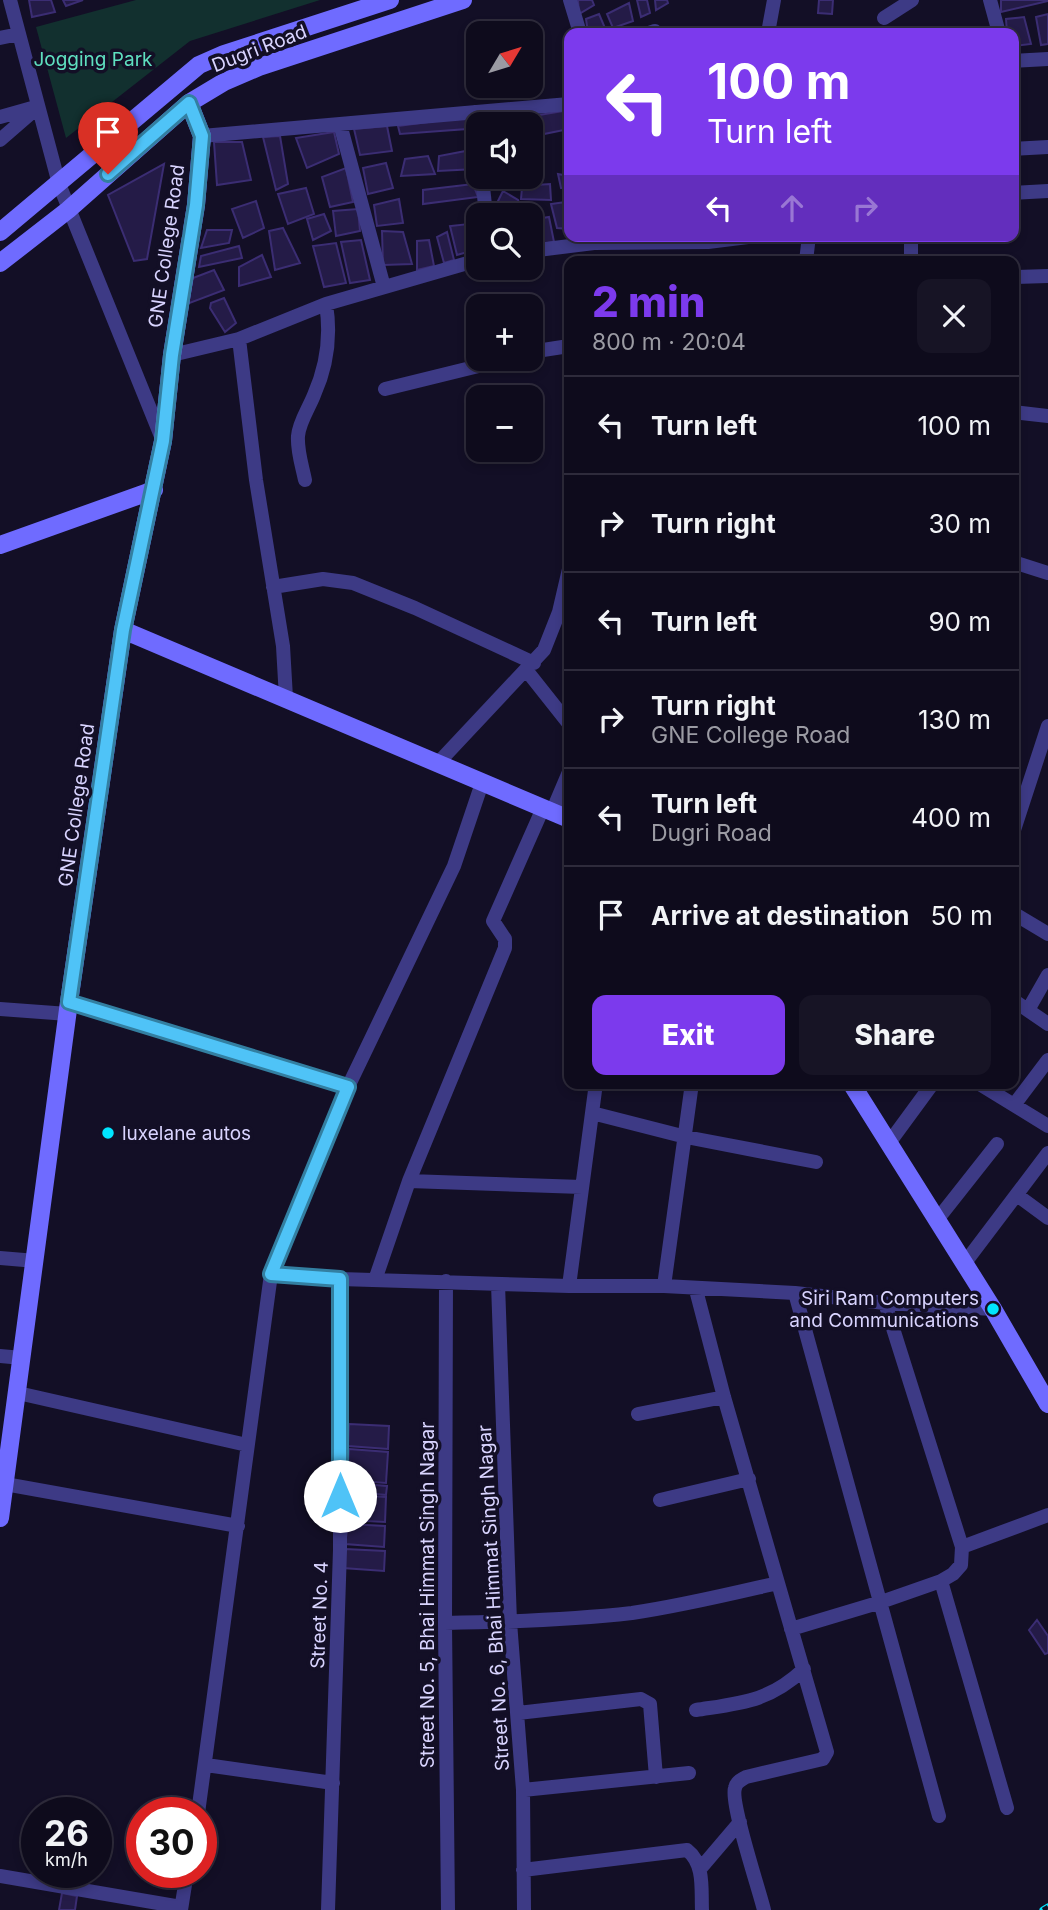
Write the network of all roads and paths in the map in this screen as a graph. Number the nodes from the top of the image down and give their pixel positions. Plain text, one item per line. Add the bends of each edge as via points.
1 (10, 0) edge
2 (390, 0) edge
3 (463, 0) edge
4 (570, 0) edge
5 (774, 0) edge
6 (912, 0) edge
7 (990, 0) edge
8 (884, 19) dead end
9 (578, 28) edge
10 (769, 28) edge
11 (998, 28) edge
12 (19, 34) junction
13 (0, 38) edge
14 (1048, 59) edge
15 (1019, 61) edge
16 (189, 103) junction
17 (564, 104) edge
18 (38, 107) junction
19 (475, 112) edge
20 (466, 113) edge
21 (0, 117) edge
22 (340, 124) junction
23 (202, 136) junction
24 (0, 140) edge
25 (1048, 147) edge
26 (1019, 149) edge
27 (59, 184) junction
28 (1048, 191) edge
29 (1019, 193) edge
30 (68, 210) junction
31 (0, 232) edge
32 (583, 242) edge
33 (543, 249) edge
34 (0, 263) edge
35 (466, 263) edge
36 (1048, 276) edge
37 (1019, 277) edge
38 (384, 287) junction
39 (326, 304) junction
40 (239, 339) junction
41 (564, 346) edge
42 (543, 350) edge
43 (172, 355) junction
44 (466, 369) edge
45 (384, 389) dead end
46 (1019, 412) edge
47 (1048, 416) edge
48 (163, 441) junction
49 (305, 480) dead end
50 (154, 490) junction
51 (0, 545) edge
52 (1019, 564) edge
53 (1048, 573) edge
54 (273, 587) junction
55 (564, 612) edge
56 (123, 630) junction
57 (531, 667) junction
58 (286, 698) junction
59 (564, 716) edge
60 (1048, 726) edge
61 (438, 763) junction
62 (564, 781) edge
63 (482, 783) junction
64 (547, 810) junction
65 (1019, 815) edge
66 (564, 817) edge
67 (1019, 917) edge
68 (1048, 934) edge
69 (1048, 975) edge
70 (1019, 1004) edge
71 (69, 1008) junction
72 (0, 1009) edge
73 (1028, 1010) junction
74 (1048, 1024) edge
75 (1048, 1060) edge
76 (348, 1087) junction
77 (595, 1089) edge
78 (691, 1089) edge
79 (855, 1089) edge
80 (928, 1089) edge
81 (988, 1089) edge
82 (1014, 1105) junction
83 (592, 1113) junction
84 (1048, 1126) edge
85 (686, 1137) junction
86 (888, 1143) junction
87 (997, 1144) dead end
88 (1048, 1153) edge
89 (816, 1162) dead end
90 (409, 1181) junction
91 (582, 1187) junction
92 (1017, 1195) junction
93 (1048, 1218) edge
94 (937, 1220) junction
95 (0, 1258) edge
96 (36, 1261) junction
97 (964, 1264) junction
98 (271, 1274) junction
99 (340, 1279) junction
100 (375, 1280) junction
101 (446, 1281) junction
102 (498, 1284) junction
103 (569, 1286) junction
104 (664, 1286) junction
105 (696, 1290) junction
106 (795, 1293) junction
107 (885, 1303) junction
108 (993, 1309) junction
109 (0, 1356) edge
110 (22, 1358) junction
111 (18, 1393) junction
112 (724, 1396) junction
113 (1048, 1404) edge
114 (638, 1415) dead end
115 (247, 1445) junction
116 (749, 1479) junction
117 (5, 1484) junction
118 (660, 1500) dead end
119 (1048, 1515) edge
120 (0, 1518) edge
121 (238, 1526) junction
122 (961, 1547) junction
123 (941, 1581) junction
124 (778, 1583) junction
125 (881, 1602) junction
126 (510, 1622) junction
127 (445, 1623) junction
128 (791, 1629) junction
129 (804, 1669) junction
130 (696, 1710) dead end
131 (518, 1713) junction
132 (206, 1765) junction
133 (689, 1773) dead end
134 (656, 1777) junction
135 (333, 1783) junction
136 (523, 1790) junction
137 (201, 1797) edge
138 (1007, 1808) dead end
139 (939, 1816) dead end
140 (740, 1822) junction
141 (700, 1869) junction
142 (523, 1870) junction
143 (0, 1876) edge
144 (184, 1888) edge
145 (137, 1905) edge
146 (181, 1908) edge
147 (328, 1910) edge
148 (448, 1910) edge
149 (524, 1910) edge
150 (702, 1910) edge
151 (764, 1910) edge

1 - 12 street
2 - 27 street, Dugri Road via 200,65
3 - 16 street, Dugri Road via 259,67
4 - 9 street
5 - 10 street
6 - 8 street
7 - 11 street
12 - 13 street
12 - 18 street
14 - 15 street
16 - 23 street, GNE College Road
16 - 30 street, Dugri Road
17 - 19 street
18 - 21 street
18 - 24 street
18 - 27 street
20 - 22 street
22 - 23 street
22 - 38 street
23 - 43 street, GNE College Road
25 - 26 street
27 - 30 street
27 - 31 street, Dugri Road
28 - 29 street
30 - 34 street, Dugri Road
30 - 48 street
32 - 33 street
35 - 38 street
36 - 37 street
38 - 39 street
39 - 40 street
39 - 49 street via 326,359 298,436
40 - 43 street
40 - 54 street
41 - 42 street
43 - 48 street, GNE College Road
44 - 45 street
46 - 47 street
48 - 50 street, GNE College Road
50 - 51 street
50 - 56 street, GNE College Road
52 - 53 street
54 - 57 street via 323,579 352,583 415,608
54 - 58 street
55 - 57 street
56 - 58 street
56 - 71 street, GNE College Road
57 - 59 street
57 - 61 street
58 - 61 street
60 - 65 street
61 - 63 street
62 - 64 street
63 - 64 street
63 - 76 street via 454,866
64 - 66 street
64 - 90 street via 493,921 505,939 505,948
67 - 68 street
69 - 73 street
70 - 73 street
71 - 72 street
71 - 76 street
71 - 96 street, GNE College Road
73 - 74 street
75 - 82 street
76 - 98 street
77 - 83 street
78 - 85 street
79 - 86 street
80 - 86 street
81 - 82 street
82 - 84 street
83 - 85 street
83 - 91 street
85 - 89 street
85 - 104 street
86 - 94 street
87 - 94 street
88 - 92 street
90 - 91 street
90 - 100 street
91 - 103 street
92 - 93 street
92 - 97 street
94 - 97 street
95 - 96 street
96 - 110 street, GNE College Road
97 - 108 street
98 - 99 street
98 - 115 street
99 - 100 street
99 - 135 street, Street No. 4 via 340,1550
100 - 101 street
101 - 102 street
101 - 127 street, Street No. 5, Bhai Himmat Singh Nagar
102 - 103 street
102 - 126 street, Street No. 6, Bhai Himmat Singh Nagar
103 - 104 street
104 - 105 street
105 - 106 street
105 - 112 street
106 - 107 street
106 - 125 street
107 - 108 street
107 - 122 street
108 - 113 street
109 - 110 street
110 - 111 street, GNE College Road
111 - 115 street
111 - 117 street, GNE College Road
112 - 114 street
112 - 116 street
115 - 121 street
116 - 118 street
116 - 124 street
117 - 120 street, GNE College Road
117 - 121 street
119 - 122 street
121 - 132 street
122 - 123 street via 961,1565
123 - 125 street
123 - 138 street
124 - 126 street via 641,1611
124 - 128 street
125 - 128 street
125 - 139 street
126 - 127 street
126 - 131 street, Street No. 6, Bhai Himmat Singh Nagar
127 - 148 street, Street No. 5, Bhai Himmat Singh Nagar
128 - 129 street
129 - 130 street via 775,1693
129 - 140 street via 828,1752 823,1759 746,1777 736,1784 733,1792
131 - 134 street via 646,1700
131 - 136 street, Street No. 6, Bhai Himmat Singh Nagar
132 - 135 street
132 - 137 street
133 - 134 street
134 - 136 street
135 - 147 street, Street No. 4
136 - 142 street, Street No. 6, Bhai Himmat Singh Nagar
140 - 141 street
140 - 151 street
141 - 142 street via 693,1854 683,1849
141 - 150 street
142 - 149 street, Street No. 6, Bhai Himmat Singh Nagar
143 - 145 street
144 - 146 street
145 - 146 street

